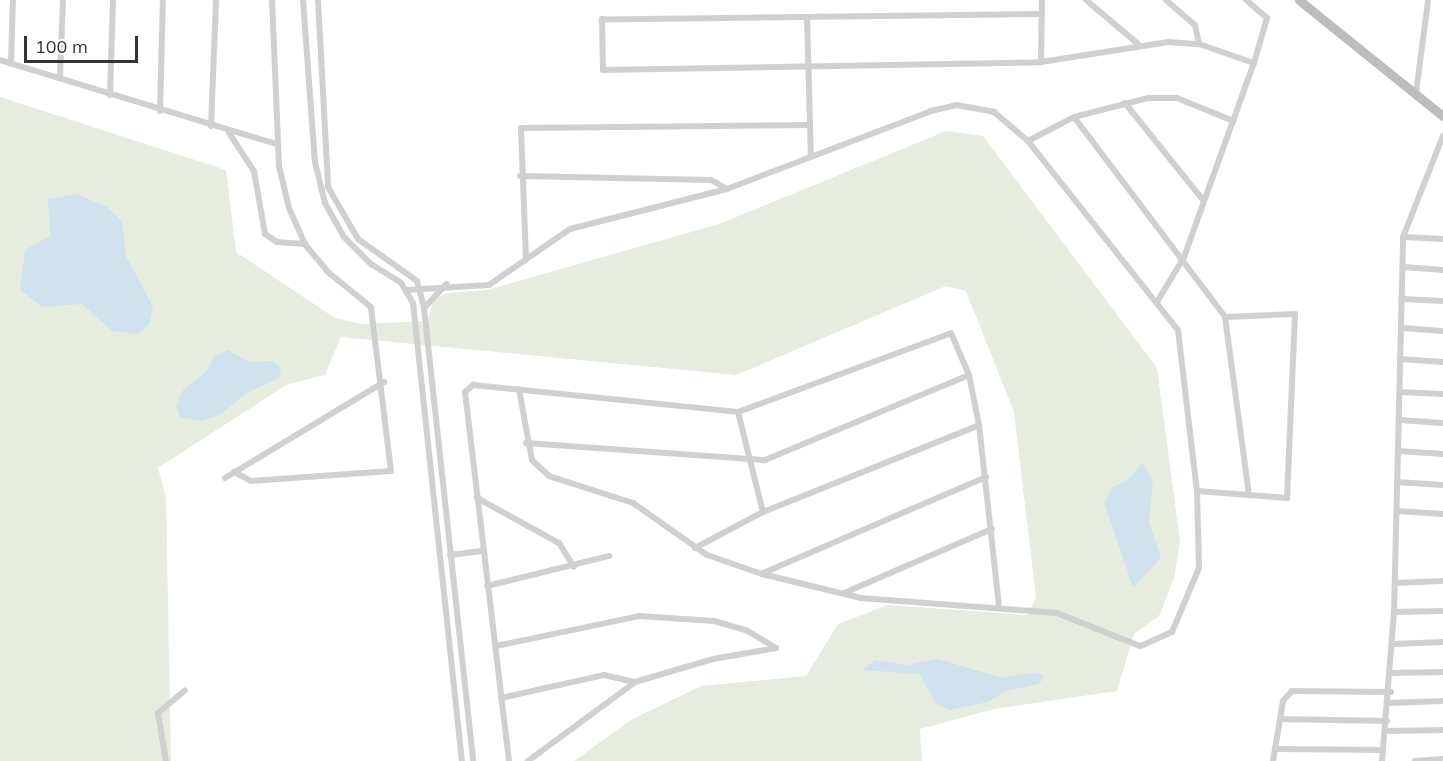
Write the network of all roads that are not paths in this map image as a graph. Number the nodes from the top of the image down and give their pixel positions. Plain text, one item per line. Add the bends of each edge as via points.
1 (13, 0) edge
2 (63, 0) edge
3 (113, 0) edge
4 (163, 0) edge
5 (216, 0) edge
6 (272, 0) edge
7 (303, 0) edge
8 (318, 0) edge
9 (1042, 0) edge
10 (1086, 0) edge
11 (1166, 0) edge
12 (1246, 0) edge
13 (1299, 0) edge
14 (1428, 0) edge
15 (1042, 14) junction
16 (807, 17) junction
17 (1138, 44) junction
18 (1199, 44) junction
19 (0, 60) edge
20 (1041, 62) junction
21 (11, 63) junction
22 (1254, 63) junction
23 (810, 68) junction
24 (60, 78) junction
25 (1416, 93) junction
26 (110, 94) junction
27 (1125, 103) junction
28 (160, 111) junction
29 (1443, 116) edge
30 (1074, 117) junction
31 (1233, 121) junction
32 (810, 125) junction
33 (211, 126) junction
34 (228, 132) junction
35 (1443, 136) edge
36 (1028, 141) junction
37 (277, 144) junction
38 (811, 156) junction
39 (520, 176) junction
40 (727, 189) junction
41 (1203, 200) junction
42 (1403, 237) junction
43 (1443, 239) edge
44 (305, 244) junction
45 (1184, 256) junction
46 (526, 259) junction
47 (1403, 267) junction
48 (1443, 270) edge
49 (446, 284) junction
50 (420, 287) junction
51 (407, 290) junction
52 (1402, 299) junction
53 (1443, 301) edge
54 (1157, 302) junction
55 (424, 308) junction
56 (1225, 316) junction
57 (1401, 328) junction
58 (1443, 331) edge
59 (1400, 359) junction
60 (1443, 362) edge
61 (969, 375) junction
62 (384, 382) junction
63 (519, 389) junction
64 (1400, 392) junction
65 (1443, 394) edge
66 (738, 412) junction
67 (1399, 420) junction
68 (1443, 423) edge
69 (980, 425) junction
70 (526, 443) junction
71 (1398, 451) junction
72 (1443, 454) edge
73 (747, 462) junction
74 (234, 472) junction
75 (225, 477) dead end
76 (986, 477) junction
77 (1397, 482) junction
78 (1443, 485) edge
79 (1197, 491) junction
80 (1249, 495) junction
81 (477, 498) junction
82 (763, 512) junction
83 (1397, 512) junction
84 (1443, 514) edge
85 (992, 529) junction
86 (695, 548) junction
87 (482, 551) junction
88 (453, 555) junction
89 (442, 556) junction
90 (609, 556) dead end
91 (574, 567) junction
92 (762, 573) junction
93 (1443, 581) edge
94 (1395, 583) junction
95 (487, 586) junction
96 (843, 593) junction
97 (999, 605) junction
98 (1443, 611) edge
99 (1394, 612) junction
100 (1443, 642) edge
101 (1394, 644) junction
102 (496, 646) junction
103 (1443, 672) edge
104 (1393, 674) junction
105 (635, 682) junction
106 (185, 690) dead end
107 (1391, 692) junction
108 (501, 698) junction
109 (1443, 701) edge
110 (1389, 703) junction
111 (1280, 719) junction
112 (1387, 721) junction
113 (1443, 730) edge
114 (1386, 731) junction
115 (1275, 749) junction
116 (1383, 750) junction
117 (1443, 759) edge
118 (166, 761) edge
119 (462, 761) edge
120 (473, 761) edge
121 (509, 761) edge
122 (528, 761) edge
123 (1273, 761) edge
124 (1382, 761) edge
125 (1415, 761) edge

1 - 21 street
2 - 24 street
3 - 26 street
4 - 28 street
5 - 33 street
6 - 37 street
7 - 51 street via 315,162 325,203 357,251
8 - 50 street via 328,187 358,239
9 - 15 street
10 - 17 street
11 - 18 street via 1195,25
12 - 22 street via 1267,18
13 - 25 main road
14 - 25 street
15 - 16 street
15 - 20 street
16 - 23 street
16 - 23 street via 602,19 603,70
17 - 18 street
17 - 20 street
18 - 22 street
19 - 21 street
20 - 23 street
21 - 24 street
22 - 31 street
23 - 32 street
24 - 26 street
25 - 29 main road
26 - 28 street
27 - 30 street
27 - 31 street via 1177,98
27 - 41 street
28 - 33 street
30 - 36 street
30 - 45 street
31 - 41 street
32 - 38 street
32 - 39 street via 521,128
33 - 34 street
34 - 37 street
34 - 44 street via 254,171 265,234 278,242
35 - 42 street
36 - 38 street via 994,112 956,105
36 - 54 street
37 - 44 street via 290,208
38 - 40 street
39 - 40 street via 711,180
39 - 46 street
40 - 46 street via 570,229
41 - 45 street
42 - 43 street
42 - 47 street
44 - 62 street via 329,273 371,307
45 - 54 street
45 - 56 street
46 - 49 street via 489,285
47 - 48 street
47 - 52 street
49 - 50 street
49 - 55 street
50 - 51 street
50 - 55 street
51 - 89 street
52 - 53 street
52 - 57 street
54 - 79 street via 1178,330
55 - 88 street
56 - 80 street
56 - 80 street via 1295,314 1287,498
57 - 58 street
57 - 59 street
59 - 60 street
59 - 64 street
61 - 66 street via 955,337 946,333
61 - 69 street
61 - 73 street via 765,460
62 - 74 street
62 - 74 street via 391,471 251,481
63 - 66 street
63 - 70 street
63 - 81 street via 473,385 466,389
64 - 65 street
64 - 67 street
66 - 73 street
67 - 68 street
67 - 71 street
69 - 76 street
69 - 82 street
70 - 73 street
70 - 86 street via 532,460 549,476 633,503 659,517
71 - 72 street
71 - 77 street
73 - 82 street
74 - 75 street
76 - 85 street
76 - 92 street
77 - 78 street
77 - 83 street
79 - 80 street
79 - 97 street via 1198,568 1172,632 1140,646 1082,620
81 - 87 street
81 - 91 street via 560,543
82 - 86 street
83 - 84 street
83 - 94 street
85 - 96 street
85 - 97 street
86 - 92 street
87 - 88 street
87 - 95 street
88 - 89 street
88 - 120 street
89 - 119 street
90 - 91 street
91 - 95 street
92 - 96 street
93 - 94 street
94 - 99 street
95 - 102 street
96 - 97 street
98 - 99 street
99 - 101 street
100 - 101 street
101 - 104 street
102 - 105 street via 639,616 714,621 746,630 777,648 713,659
102 - 108 street
103 - 104 street
104 - 107 street
105 - 108 street via 604,675
105 - 122 street
106 - 118 street via 158,713
107 - 110 street
107 - 111 street via 1292,691 1285,695
108 - 121 street
109 - 110 street
110 - 112 street
111 - 112 street
111 - 115 street
112 - 114 street
113 - 114 street
114 - 116 street
115 - 116 street
115 - 123 street
116 - 124 street
117 - 125 street

